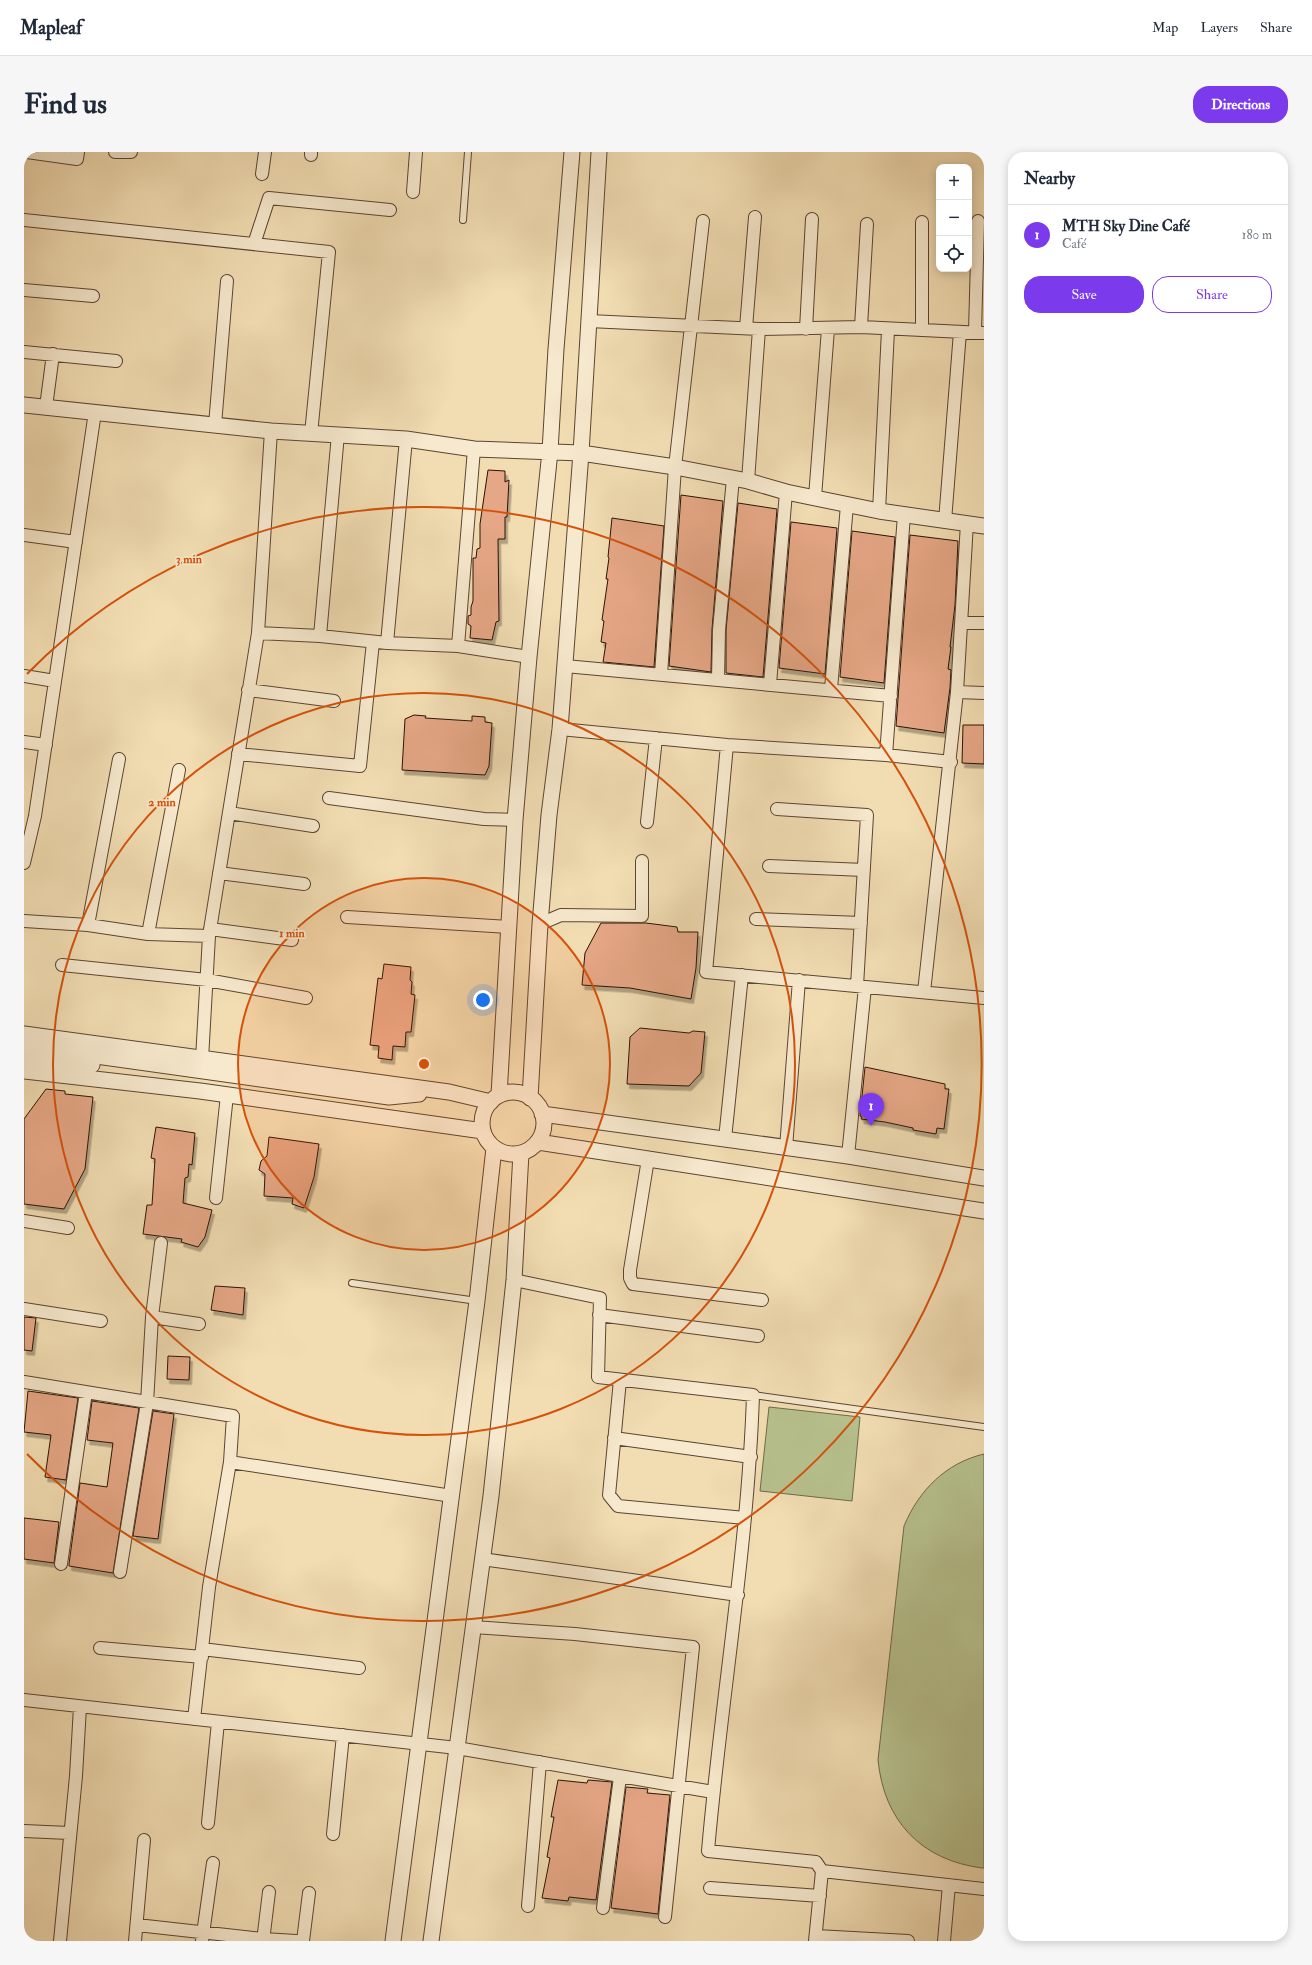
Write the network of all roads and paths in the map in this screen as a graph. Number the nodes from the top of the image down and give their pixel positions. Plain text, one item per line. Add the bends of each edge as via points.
1 (27, 152) edge
2 (78, 152) edge
3 (115, 152) edge
4 (132, 152) edge
5 (265, 152) edge
6 (416, 152) edge
7 (468, 152) edge
8 (572, 152) edge
9 (599, 152) edge
10 (262, 174) dead end
11 (413, 192) dead end
12 (390, 210) dead end
13 (755, 217) dead end
14 (812, 219) dead end
15 (24, 220) edge
16 (463, 220) dead end
17 (703, 221) dead end
18 (978, 221) dead end
19 (922, 222) dead end
20 (867, 224) dead end
21 (254, 244) junction
22 (227, 282) dead end
23 (24, 290) edge
24 (93, 296) dead end
25 (589, 321) junction
26 (691, 325) junction
27 (861, 327) junction
28 (746, 328) junction
29 (759, 329) junction
30 (806, 329) junction
31 (828, 329) junction
32 (888, 330) junction
33 (922, 330) junction
34 (960, 332) junction
35 (979, 333) edge
36 (24, 352) edge
37 (53, 354) junction
38 (116, 361) dead end
39 (24, 405) edge
40 (46, 407) junction
41 (95, 412) junction
42 (215, 425) junction
43 (271, 432) junction
44 (311, 434) junction
45 (338, 434) junction
46 (406, 439) junction
47 (474, 450) junction
48 (550, 451) junction
49 (581, 453) junction
50 (675, 467) junction
51 (740, 480) junction
52 (786, 492) junction
53 (815, 497) junction
54 (847, 505) junction
55 (879, 511) junction
56 (904, 516) junction
57 (945, 521) junction
58 (967, 523) junction
59 (984, 526) edge
60 (24, 535) edge
61 (76, 542) junction
62 (961, 623) junction
63 (984, 623) edge
64 (258, 633) junction
65 (320, 636) junction
66 (374, 642) junction
67 (387, 643) junction
68 (458, 646) junction
69 (529, 657) junction
70 (564, 666) junction
71 (661, 675) junction
72 (24, 676) edge
73 (718, 679) junction
74 (55, 681) junction
75 (770, 684) junction
76 (831, 689) junction
77 (248, 690) junction
78 (957, 692) junction
79 (984, 693) edge
80 (891, 696) junction
81 (334, 702) dead end
82 (560, 729) junction
83 (656, 738) junction
84 (24, 742) edge
85 (46, 745) junction
86 (727, 745) junction
87 (238, 754) junction
88 (886, 755) junction
89 (119, 759) dead end
90 (951, 762) junction
91 (179, 770) dead end
92 (329, 798) dead end
93 (777, 809) dead end
94 (229, 813) junction
95 (30, 816) edge
96 (515, 820) junction
97 (647, 822) dead end
98 (313, 826) dead end
99 (642, 861) dead end
100 (24, 864) edge
101 (769, 866) dead end
102 (864, 870) junction
103 (219, 873) junction
104 (304, 884) dead end
105 (347, 917) dead end
106 (756, 919) dead end
107 (24, 921) edge
108 (861, 923) junction
109 (540, 924) junction
110 (88, 925) junction
111 (509, 927) junction
112 (210, 932) junction
113 (148, 934) junction
114 (292, 940) dead end
115 (62, 965) dead end
116 (742, 975) junction
117 (207, 980) junction
118 (799, 980) junction
119 (861, 986) junction
120 (924, 992) junction
121 (306, 998) dead end
122 (984, 998) edge
123 (24, 1034) edge
124 (24, 1046) edge
125 (24, 1056) edge
126 (202, 1059) junction
127 (24, 1071) edge
128 (449, 1092) junction
129 (227, 1095) junction
130 (341, 1095) junction
131 (530, 1098) junction
132 (495, 1099) junction
133 (542, 1114) junction
134 (444, 1126) junction
135 (483, 1131) junction
136 (725, 1139) junction
137 (538, 1142) junction
138 (494, 1148) junction
139 (786, 1148) junction
140 (522, 1153) junction
141 (848, 1156) junction
142 (648, 1159) junction
143 (984, 1178) edge
144 (216, 1198) dead end
145 (984, 1211) edge
146 (24, 1221) edge
147 (68, 1228) dead end
148 (161, 1244) dead end
149 (514, 1280) junction
150 (352, 1283) dead end
151 (762, 1300) dead end
152 (477, 1301) junction
153 (24, 1309) edge
154 (599, 1315) junction
155 (152, 1317) junction
156 (101, 1320) dead end
157 (199, 1324) dead end
158 (758, 1336) dead end
159 (620, 1380) junction
160 (24, 1382) edge
161 (86, 1392) junction
162 (753, 1395) junction
163 (147, 1403) junction
164 (984, 1427) edge
165 (614, 1438) junction
166 (751, 1457) junction
167 (230, 1462) junction
168 (452, 1496) junction
169 (745, 1518) junction
170 (482, 1559) junction
171 (61, 1564) dead end
172 (120, 1572) dead end
173 (738, 1595) junction
174 (473, 1627) junction
175 (100, 1648) dead end
176 (202, 1653) junction
177 (359, 1668) dead end
178 (24, 1700) edge
179 (80, 1707) junction
180 (194, 1719) junction
181 (218, 1722) junction
182 (343, 1735) junction
183 (419, 1744) junction
184 (457, 1748) junction
185 (540, 1762) junction
186 (620, 1778) junction
187 (678, 1786) junction
188 (713, 1792) junction
189 (208, 1823) dead end
190 (24, 1831) edge
191 (69, 1833) junction
192 (333, 1834) dead end
193 (144, 1840) dead end
194 (213, 1863) dead end
195 (822, 1871) junction
196 (949, 1885) junction
197 (710, 1888) dead end
198 (984, 1889) edge
199 (268, 1892) dead end
200 (309, 1893) dead end
201 (820, 1896) junction
202 (528, 1906) dead end
203 (603, 1908) dead end
204 (665, 1917) dead end
205 (137, 1925) junction
206 (203, 1937) edge
207 (816, 1938) edge
208 (263, 1940) edge
209 (60, 1941) edge
210 (135, 1941) edge
211 (296, 1941) edge
212 (302, 1941) edge
213 (393, 1941) edge
214 (431, 1941) edge
215 (908, 1941) edge
216 (944, 1941) edge

1 - 2 street via 77,159
3 - 4 street
5 - 10 street
6 - 11 street
7 - 16 lane
8 - 48 street via 556,341
9 - 25 street
12 - 21 street via 270,198
13 - 28 street
14 - 30 street
15 - 21 street
17 - 26 street
18 - 35 street
19 - 33 street
20 - 27 street
21 - 44 street via 328,252
22 - 42 street
23 - 24 street
25 - 26 street
25 - 49 street
26 - 28 street
26 - 50 street
27 - 31 street
27 - 32 street
28 - 29 street
29 - 30 street
29 - 51 street
30 - 31 street
31 - 53 street
32 - 33 street
32 - 55 street
33 - 34 street
34 - 35 street
34 - 57 street
36 - 37 street
37 - 38 street
37 - 40 street
39 - 40 street
40 - 41 street
41 - 42 street
41 - 61 street
42 - 43 street
43 - 44 street
43 - 64 street
44 - 45 street
45 - 46 street
45 - 65 street
46 - 47 street
46 - 67 street
47 - 48 street
47 - 68 street
48 - 49 street
48 - 69 street
49 - 50 street
49 - 70 street
50 - 51 street
50 - 71 street
51 - 52 street
51 - 73 street via 719,630
52 - 53 street
52 - 75 street
53 - 54 street
54 - 55 street
54 - 76 street
55 - 56 street
56 - 57 street
56 - 80 street
57 - 58 street
58 - 59 street
58 - 62 street
60 - 61 street
61 - 74 street
62 - 63 street
62 - 78 street
64 - 65 street
64 - 77 street
65 - 66 street
66 - 67 street
66 - 87 street via 360,766
67 - 68 street
68 - 69 street
69 - 96 street
70 - 71 street
70 - 82 street
71 - 73 street
72 - 74 street
73 - 75 street
74 - 85 street
75 - 76 street
76 - 80 street
77 - 81 street
77 - 87 street
78 - 79 street
78 - 90 street
80 - 88 street
82 - 83 street
82 - 109 street via 548,815
83 - 86 street
83 - 97 street
84 - 85 street
85 - 95 street
86 - 88 street
86 - 116 street via 706,972
87 - 94 street
88 - 90 street
89 - 110 street
90 - 120 street
91 - 113 street
92 - 96 street via 484,819
93 - 102 street via 867,815
94 - 98 street
94 - 103 street
95 - 100 street
96 - 111 street
99 - 109 street via 642,916 561,915
101 - 102 street
102 - 108 street
103 - 104 street
103 - 112 street
105 - 111 street
106 - 108 street
107 - 110 street
108 - 119 street
109 - 131 street
110 - 113 street
111 - 132 street
112 - 113 street
112 - 114 street
112 - 117 street
115 - 117 street
116 - 118 street
116 - 136 street
117 - 121 street
117 - 126 street
118 - 119 street
118 - 139 street
119 - 120 street
119 - 141 street
120 - 122 street
123 - 126 street
124 - 130 street
125 - 130 street
126 - 128 street
127 - 129 street
128 - 130 street via 389,1097
128 - 132 street
129 - 134 street
129 - 144 street
130 - 134 street
131 - 132 street via 510,1093
131 - 133 street via 538,1105
132 - 135 street via 483,1115
133 - 136 street
133 - 137 street via 544,1124
134 - 135 street
135 - 138 street
136 - 139 street
137 - 140 street
137 - 142 street
138 - 140 street via 507,1153
138 - 152 street
139 - 141 street
140 - 149 street
141 - 143 street
142 - 145 street
142 - 151 street via 630,1270 633,1284
146 - 147 street
148 - 155 street
149 - 154 street via 600,1298
149 - 170 street
150 - 152 lane
152 - 168 street
153 - 156 street
154 - 158 street
154 - 159 street via 598,1377
155 - 157 street
155 - 163 street
159 - 162 street
159 - 165 street
160 - 161 street
161 - 163 street
161 - 171 street
162 - 164 lane
162 - 166 street
163 - 167 street via 233,1416
163 - 172 street
165 - 166 street
165 - 169 street via 608,1495 618,1506
166 - 169 street
167 - 168 street
167 - 176 street
168 - 183 street
169 - 173 street
170 - 173 street
170 - 174 street
173 - 188 street
174 - 184 street
174 - 187 street via 575,1634 693,1647
175 - 176 street
176 - 177 street
176 - 180 street
178 - 179 street
179 - 180 street
179 - 191 street via 76,1776
180 - 181 street
181 - 182 street
181 - 189 street
182 - 183 street
182 - 192 street
183 - 184 street
183 - 213 street
184 - 185 street
184 - 214 street
185 - 186 street
185 - 202 street
186 - 187 street
186 - 203 street
187 - 188 street
187 - 204 street
188 - 195 street via 708,1851 816,1862
190 - 191 street
191 - 209 street
193 - 205 street
194 - 206 street
195 - 196 street
195 - 201 street
196 - 198 street
196 - 216 street
197 - 201 street
199 - 208 street
200 - 212 street
201 - 207 street
205 - 206 street
205 - 210 street
206 - 208 street
207 - 215 street
208 - 211 street

